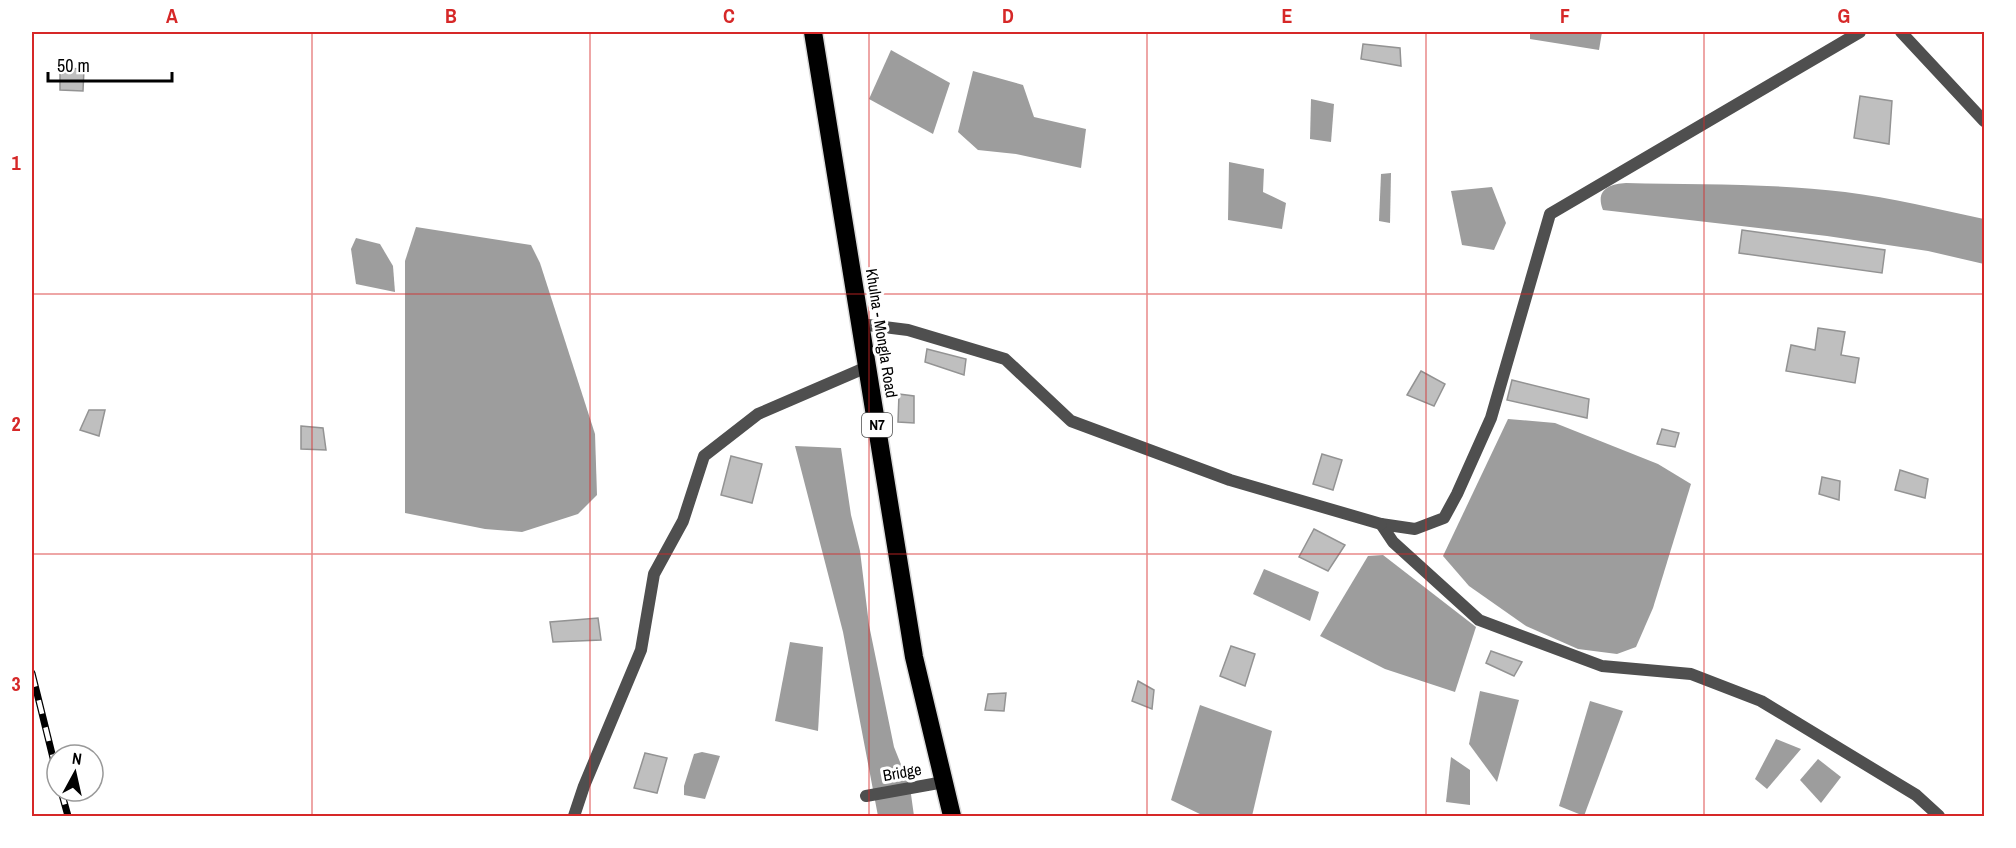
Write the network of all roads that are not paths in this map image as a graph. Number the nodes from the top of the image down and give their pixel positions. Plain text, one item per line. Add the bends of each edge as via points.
1 (813, 32) edge
2 (1860, 32) edge
3 (1901, 32) edge
4 (1984, 121) edge
5 (860, 324) junction
6 (867, 367) junction
7 (1381, 524) junction
8 (944, 782) junction
9 (866, 796) dead end
10 (574, 816) edge
11 (952, 816) edge
12 (1938, 816) edge

1 - 5 highway, Khulna - Mongla Road / N7
2 - 7 street via 1550,214 1491,418 1444,518 1415,529
3 - 4 street
5 - 6 highway, Khulna - Mongla Road / N7
5 - 7 street via 908,330 1005,359 1071,421 1230,480
6 - 8 highway, Khulna - Mongla Road / N7 via 914,657
6 - 10 street via 758,414 704,456 683,521 654,574 641,650
7 - 12 street via 1394,542 1479,620 1602,666 1691,674 1761,701 1916,795
8 - 9 street, Bridge
8 - 11 highway, Khulna - Mongla Road / N7

